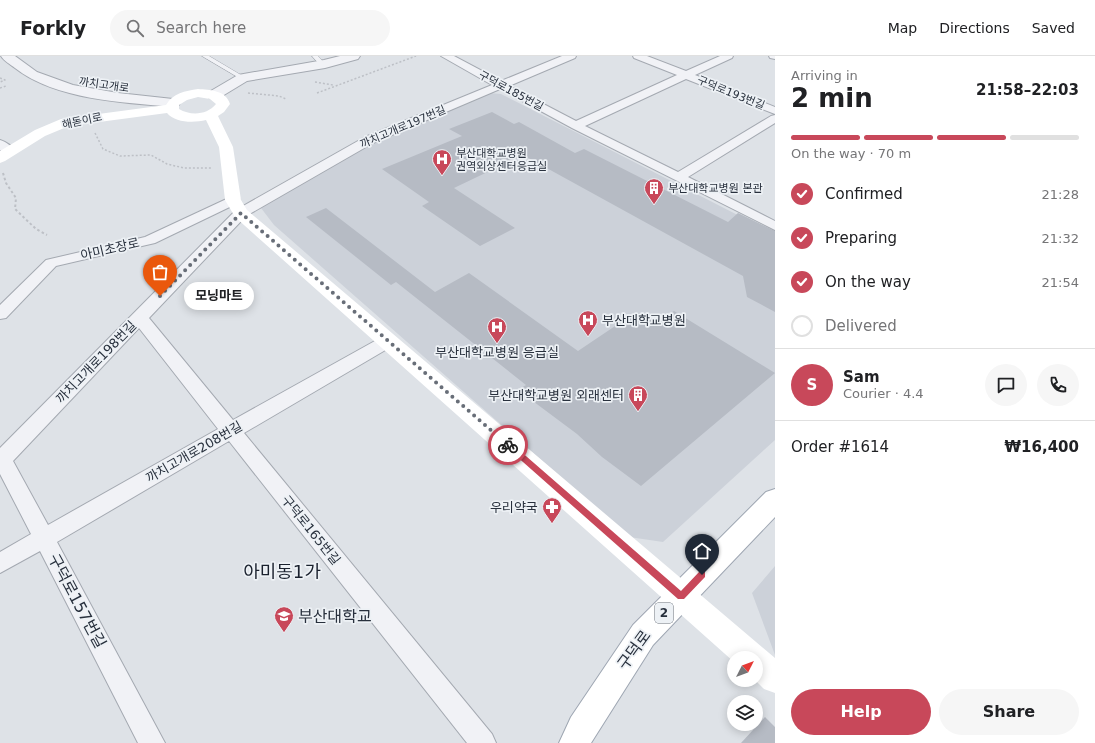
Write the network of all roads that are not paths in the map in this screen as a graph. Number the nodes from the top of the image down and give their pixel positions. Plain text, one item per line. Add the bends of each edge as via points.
1 (7, 56) edge
2 (23, 56) edge
3 (206, 56) edge
4 (354, 56) edge
5 (446, 56) edge
6 (571, 56) edge
7 (638, 56) edge
8 (728, 56) edge
9 (318, 60) edge
10 (686, 75) junction
11 (243, 78) junction
12 (500, 86) junction
13 (219, 92) junction
14 (192, 94) junction
15 (137, 105) junction
16 (172, 105) junction
17 (775, 111) edge
18 (210, 114) junction
19 (775, 118) edge
20 (576, 126) junction
21 (3, 156) edge
22 (679, 177) junction
23 (237, 206) junction
24 (775, 226) edge
25 (0, 314) edge
26 (139, 317) junction
27 (388, 341) junction
28 (231, 430) junction
29 (2, 459) joint
30 (775, 500) edge
31 (44, 538) junction
32 (0, 563) edge
33 (681, 596) junction
34 (744, 651) edge
35 (763, 667) edge
36 (775, 678) edge
37 (477, 741) edge
38 (152, 743) edge
39 (575, 743) edge

1 - 15 street via 32,75 70,89 100,94
2 - 14 street, 까치고개로 via 42,71 95,86
3 - 11 lane
4 - 9 street
5 - 12 street, 구덕로185번길
6 - 12 street, 까치고개로197번길
7 - 10 street, 구덕로193번길
8 - 10 street, 구덕로193번길
9 - 11 street
10 - 17 street, 구덕로193번길
10 - 20 street
11 - 13 street
12 - 20 street, 구덕로185번길
12 - 23 street, 까치고개로197번길 via 369,140
13 - 14 main road
13 - 18 main road via 223,104
14 - 16 main road via 181,97
15 - 16 main road, 해돋이로
15 - 21 main road, 해돋이로 via 71,121 40,133
16 - 18 main road via 173,112 184,117 202,117
18 - 23 main road via 226,147
19 - 22 street
20 - 22 street, 구덕로185번길
22 - 24 street, 구덕로185번길
23 - 25 street, 아미초장로 via 150,240 51,263
23 - 26 street, 까치고개로198번길
23 - 27 main road
26 - 28 street, 구덕로165번길
26 - 29 street, 까치고개로198번길
27 - 28 street, 까치고개로208번길
27 - 33 main road
28 - 31 street, 까치고개로208번길
28 - 37 street, 구덕로165번길
29 - 31 street, 구덕로157번길
30 - 33 main road, 구덕로 / 2
31 - 32 street, 까치고개로208번길
31 - 38 street, 구덕로157번길
33 - 34 main road
33 - 39 main road, 구덕로 / 2 via 643,635 582,728
35 - 36 main road

